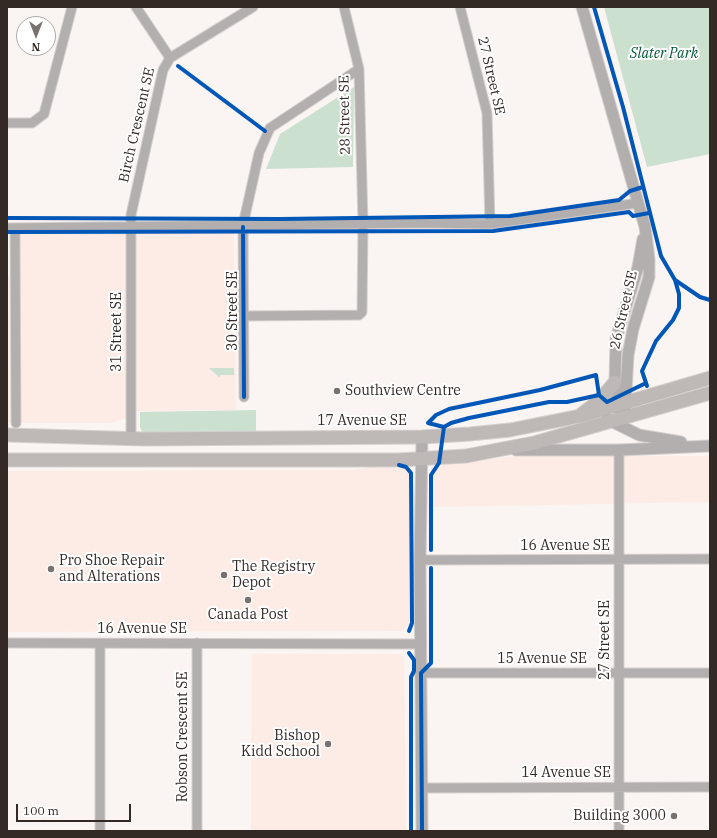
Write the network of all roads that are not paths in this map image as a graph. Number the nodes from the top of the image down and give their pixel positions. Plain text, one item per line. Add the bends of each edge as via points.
1 (72, 7) edge
2 (136, 7) edge
3 (253, 7) edge
4 (344, 7) edge
5 (460, 7) edge
6 (582, 7) edge
7 (170, 58) junction
8 (359, 69) junction
9 (7, 123) edge
10 (638, 203) junction
11 (363, 224) junction
12 (490, 224) junction
13 (243, 225) junction
14 (130, 226) junction
15 (645, 227) junction
16 (11, 228) edge
17 (244, 316) junction
18 (710, 378) edge
19 (615, 382) junction
20 (710, 393) edge
21 (244, 397) dead end
22 (622, 405) junction
23 (593, 413) junction
24 (580, 416) junction
25 (618, 420) junction
26 (16, 423) dead end
27 (7, 435) edge
28 (422, 437) junction
29 (131, 439) junction
30 (670, 441) junction
31 (710, 446) edge
32 (504, 450) junction
33 (619, 450) junction
34 (421, 458) junction
35 (7, 460) edge
36 (60, 460) junction
37 (420, 560) junction
38 (620, 560) junction
39 (710, 560) edge
40 (7, 643) edge
41 (100, 643) junction
42 (197, 643) junction
43 (421, 644) junction
44 (620, 673) junction
45 (710, 673) edge
46 (421, 674) junction
47 (619, 787) junction
48 (710, 787) edge
49 (422, 788) junction
50 (100, 831) edge
51 (197, 831) edge
52 (422, 831) edge
53 (619, 831) edge

1 - 9 street via 44,114 32,123
2 - 7 street
3 - 7 street, Birch Crescent SE
4 - 8 street, 28 Street SE
5 - 12 street, 27 Street SE via 487,113
6 - 10 street, 26 Street SE
7 - 14 street, Birch Crescent SE via 163,70 130,215
8 - 11 street, 28 Street SE
8 - 13 street, 30 Street SE via 270,128 259,153
10 - 12 street
10 - 15 street, 26 Street SE
11 - 12 street
11 - 13 street
11 - 17 street, 28 Street SE via 362,312 359,315
13 - 14 street
13 - 17 street, 30 Street SE
14 - 16 street
14 - 29 street, 31 Street SE
15 - 19 street, 26 Street SE via 638,267 616,339
15 - 22 street, 26 Street SE via 649,278 631,338
16 - 26 street
17 - 21 street, 30 Street SE
18 - 22 main road, 17 Avenue SE
19 - 22 street, 26 Street SE
19 - 24 main road via 599,401
20 - 25 main road
22 - 23 main road, 17 Avenue SE
22 - 25 street, 26 Street SE
23 - 24 main road, 17 Avenue SE
23 - 25 street
24 - 28 main road, 17 Avenue SE via 510,430
25 - 30 street via 639,435
25 - 32 main road
27 - 29 main road, 17 Avenue SE
28 - 29 main road, 17 Avenue SE
28 - 34 street
29 - 36 main road via 128,447 117,453 72,454
30 - 31 street
30 - 33 street via 623,443
31 - 33 street
32 - 33 street
32 - 34 main road via 466,456
33 - 38 street, 27 Street SE
34 - 36 main road
34 - 37 street
35 - 36 main road
37 - 38 street, 16 Avenue SE
37 - 43 street
38 - 39 street, 16 Avenue SE
38 - 44 street, 27 Street SE
40 - 41 street, 16 Avenue SE
41 - 42 street, 16 Avenue SE
41 - 50 street
42 - 43 street, 16 Avenue SE
42 - 51 street, Robson Crescent SE
43 - 46 street
44 - 45 street, 15 Avenue SE
44 - 46 street, 15 Avenue SE
44 - 47 street, 27 Street SE
46 - 49 street
47 - 48 street, 14 Avenue SE
47 - 49 street, 14 Avenue SE
47 - 53 street, 27 Street SE
49 - 52 street

